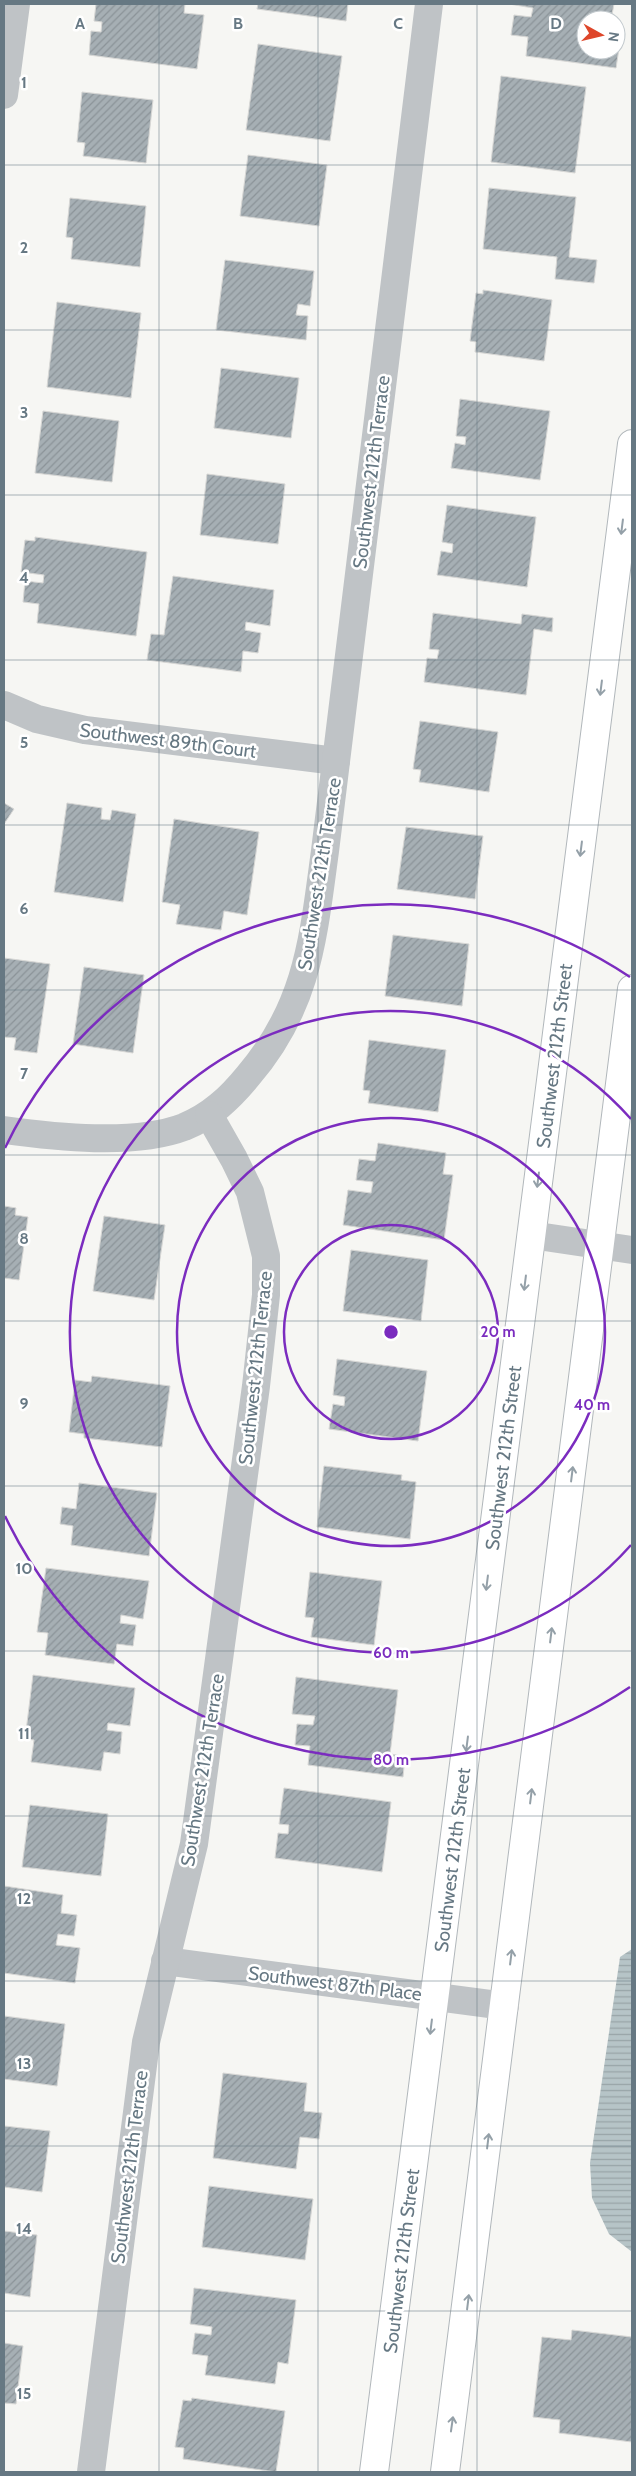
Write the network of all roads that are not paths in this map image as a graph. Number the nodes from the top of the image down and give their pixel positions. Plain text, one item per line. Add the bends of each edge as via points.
1 (16, 4) edge
2 (429, 4) edge
3 (4, 95) edge
4 (632, 444) edge
5 (4, 705) edge
6 (336, 762) junction
7 (632, 989) edge
8 (209, 1115) junction
9 (4, 1130) edge
10 (531, 1234) junction
11 (600, 1245) junction
12 (632, 1250) edge
13 (165, 1961) junction
14 (435, 1996) junction
15 (505, 2006) junction
16 (90, 2472) edge
17 (374, 2472) edge
18 (445, 2472) edge

1 - 3 street
2 - 6 street, Southwest 212th Terrace
4 -> 10 street, Southwest 212th Street
5 - 6 street, Southwest 89th Court via 36,719 85,730
6 - 8 street, Southwest 212th Terrace via 318,904 302,982 291,1013 276,1040 243,1083
7 - 11 street
8 - 9 street via 182,1127 124,1137 64,1138
8 - 13 street, Southwest 212th Terrace via 250,1192 266,1256 266,1296 194,1844
10 - 11 street
10 -> 14 street, Southwest 212th Street
11 - 12 street
15 -> 11 street
13 - 14 street, Southwest 87th Place
13 - 16 street, Southwest 212th Terrace via 141,2075
14 - 15 street, Southwest 87th Place
14 -> 17 street, Southwest 212th Street
18 -> 15 street

